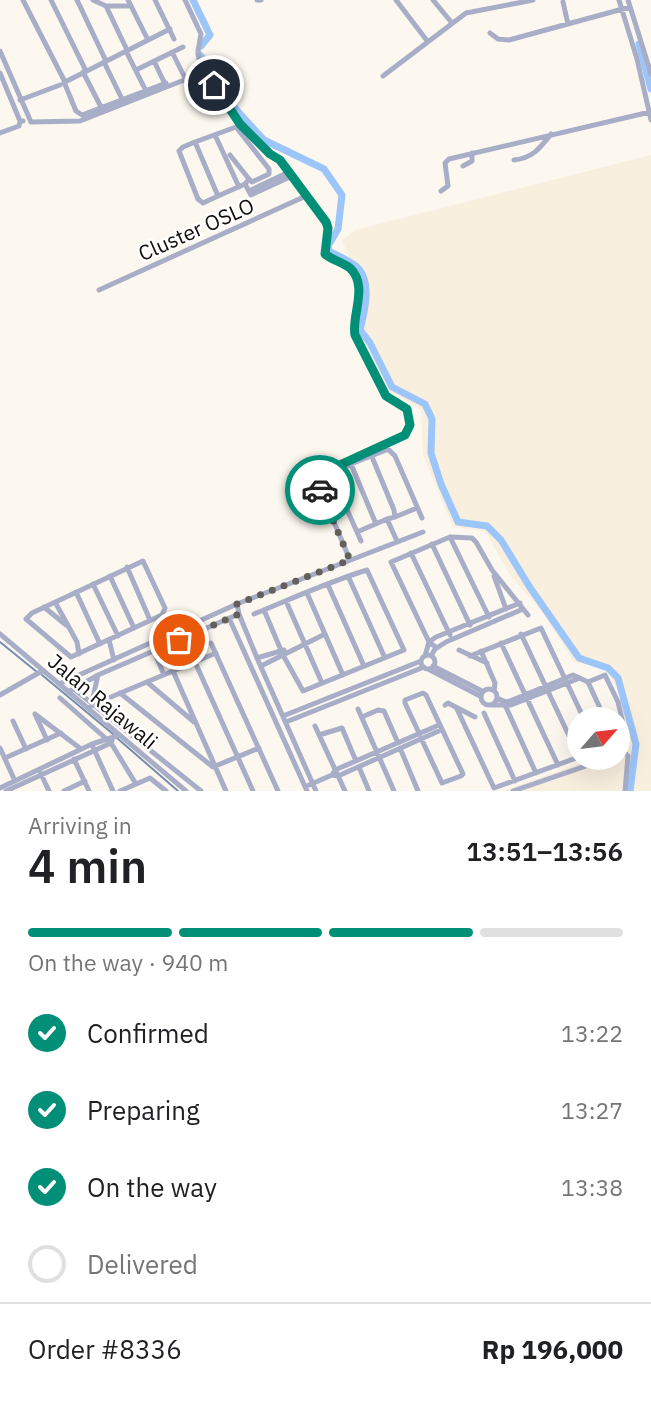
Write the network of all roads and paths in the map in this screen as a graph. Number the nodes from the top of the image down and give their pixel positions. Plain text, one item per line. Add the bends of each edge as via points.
1 (23, 0) edge
2 (51, 0) edge
3 (77, 0) edge
4 (93, 0) edge
5 (155, 0) edge
6 (185, 0) edge
7 (396, 0) edge
8 (433, 0) edge
9 (533, 0) edge
10 (619, 0) edge
11 (563, 2) dead end
12 (129, 3) edge
13 (106, 6) junction
14 (627, 6) edge
15 (452, 23) junction
16 (568, 24) junction
17 (170, 29) junction
18 (490, 33) dead end
19 (174, 39) dead end
20 (148, 40) junction
21 (428, 42) junction
22 (183, 47) dead end
23 (0, 51) edge
24 (127, 51) junction
25 (172, 52) junction
26 (642, 58) junction
27 (105, 61) junction
28 (154, 61) junction
29 (136, 70) junction
30 (207, 71) junction
31 (84, 72) junction
32 (0, 73) edge
33 (651, 74) edge
34 (383, 76) dead end
35 (62, 83) junction
36 (165, 83) junction
37 (146, 90) junction
38 (122, 99) junction
39 (20, 100) junction
40 (101, 107) junction
41 (650, 108) edge
42 (27, 116) junction
43 (651, 120) edge
44 (20, 122) junction
45 (31, 122) junction
46 (0, 133) edge
47 (551, 134) junction
48 (215, 135) junction
49 (195, 142) junction
50 (472, 153) junction
51 (230, 155) dead end
52 (514, 160) dead end
53 (463, 166) dead end
54 (291, 174) junction
55 (244, 183) junction
56 (441, 191) dead end
57 (218, 196) junction
58 (306, 196) junction
59 (99, 290) dead end
60 (372, 457) junction
61 (351, 464) junction
62 (417, 508) junction
63 (395, 516) junction
64 (422, 518) dead end
65 (387, 519) junction
66 (376, 524) junction
67 (423, 531) dead end
68 (357, 532) junction
69 (450, 537) junction
70 (361, 541) dead end
71 (397, 541) junction
72 (432, 544) junction
73 (411, 553) junction
74 (350, 560) junction
75 (127, 568) junction
76 (492, 570) junction
77 (110, 576) junction
78 (348, 576) junction
79 (93, 584) junction
80 (328, 584) junction
81 (76, 592) junction
82 (306, 593) junction
83 (286, 601) junction
84 (55, 602) junction
85 (237, 604) junction
86 (44, 607) junction
87 (506, 609) junction
88 (524, 609) junction
89 (264, 610) junction
90 (239, 614) junction
91 (254, 614) dead end
92 (501, 615) junction
93 (489, 617) junction
94 (229, 618) junction
95 (150, 620) junction
96 (481, 624) junction
97 (470, 625) junction
98 (134, 628) junction
99 (70, 629) junction
100 (449, 633) junction
101 (325, 634) junction
102 (522, 634) junction
103 (0, 635) edge
104 (118, 636) junction
105 (109, 640) junction
106 (452, 640) junction
107 (429, 642) junction
108 (211, 643) dead end
109 (501, 643) junction
110 (304, 644) junction
111 (100, 645) junction
112 (437, 648) junction
113 (459, 650) dead end
114 (481, 651) junction
115 (154, 652) junction
116 (216, 653) junction
117 (282, 653) junction
118 (79, 654) junction
119 (268, 654) junction
120 (470, 656) junction
121 (385, 658) junction
122 (114, 660) junction
123 (272, 661) junction
124 (195, 662) junction
125 (259, 662) junction
126 (427, 662) junction
127 (487, 663) junction
128 (250, 664) junction
129 (364, 666) junction
130 (173, 671) junction
131 (40, 673) junction
132 (99, 675) junction
133 (164, 675) junction
134 (343, 675) junction
135 (567, 680) junction
136 (147, 682) junction
137 (588, 682) junction
138 (322, 683) junction
139 (59, 684) junction
140 (85, 684) junction
141 (548, 687) junction
142 (71, 690) junction
143 (494, 691) junction
144 (120, 693) junction
145 (95, 694) junction
146 (481, 694) junction
147 (0, 695) edge
148 (527, 696) junction
149 (111, 697) dead end
150 (60, 698) dead end
151 (497, 698) junction
152 (484, 704) junction
153 (505, 704) junction
154 (492, 705) junction
155 (90, 707) junction
156 (579, 707) edge
157 (599, 707) edge
158 (619, 707) edge
159 (358, 709) dead end
160 (484, 713) junction
161 (283, 716) junction
162 (362, 717) junction
163 (475, 717) junction
164 (13, 721) dead end
165 (286, 723) junction
166 (464, 723) junction
167 (196, 724) junction
168 (315, 726) dead end
169 (440, 727) junction
170 (567, 730) edge
171 (61, 733) junction
172 (319, 735) junction
173 (420, 736) junction
174 (114, 738) junction
175 (47, 740) junction
176 (399, 745) junction
177 (93, 747) junction
178 (0, 748) edge
179 (258, 748) junction
180 (26, 749) junction
181 (81, 749) junction
182 (379, 754) junction
183 (5, 758) junction
184 (238, 758) junction
185 (74, 760) junction
186 (567, 762) edge
187 (357, 764) junction
188 (558, 765) junction
189 (215, 768) junction
190 (574, 770) edge
191 (627, 770) edge
192 (40, 772) junction
193 (536, 773) junction
194 (335, 774) junction
195 (15, 781) junction
196 (85, 781) junction
197 (515, 781) junction
198 (23, 783) junction
199 (135, 784) junction
200 (312, 784) junction
201 (0, 788) edge
202 (306, 789) edge
203 (122, 790) edge
204 (6, 791) edge
205 (26, 791) edge
206 (48, 791) edge
207 (64, 791) edge
208 (89, 791) edge
209 (113, 791) edge
210 (166, 791) edge
211 (186, 791) edge
212 (201, 791) edge
213 (226, 791) edge
214 (253, 791) edge
215 (278, 791) edge
216 (316, 791) edge
217 (345, 791) edge
218 (369, 791) edge
219 (394, 791) edge
220 (418, 791) edge
221 (513, 791) edge
222 (625, 791) edge

1 - 35 street
2 - 31 street
3 - 27 street
4 - 13 street
5 - 17 street
6 - 30 street via 200,31 198,56
7 - 21 street
8 - 15 street
9 - 15 street via 467,12
10 - 14 street
11 - 16 street
12 - 13 street
12 - 20 street
13 - 24 street
14 - 16 street
14 - 26 street
15 - 21 street
16 - 18 street via 507,40
17 - 19 street
17 - 20 street
20 - 24 street
21 - 34 street
22 - 25 street
23 - 39 street
24 - 27 street
24 - 29 street
25 - 28 street
25 - 36 street via 187,75
26 - 33 street
26 - 41 street
27 - 31 street
27 - 38 street
28 - 29 street
28 - 36 street
29 - 37 street
30 - 45 street via 79,121
30 - 54 street via 240,124
31 - 35 street
31 - 40 street
32 - 44 street
35 - 39 street
35 - 40 street via 79,114
36 - 37 street
37 - 38 street
38 - 40 street
39 - 42 street
41 - 43 street
41 - 47 street
42 - 44 street
42 - 45 street
44 - 45 street
44 - 46 street
47 - 50 street
47 - 52 street via 533,155
48 - 49 street
48 - 55 street
48 - 55 street via 236,127 269,169 269,174
49 - 57 street
49 - 57 street via 179,152 198,199 203,203
50 - 53 street via 472,162
50 - 56 street via 446,161 449,186
51 - 55 street
54 - 55 street via 250,193
54 - 58 street
55 - 57 street
58 - 59 street, Cluster OSLO
58 - 74 street via 328,225 325,254 355,276 360,302 355,335 386,396 407,409 410,425 405,435 315,477
60 - 61 street
60 - 62 street via 392,451
60 - 63 street
61 - 66 street
61 - 68 street via 331,476
62 - 63 street
62 - 64 street
63 - 65 street
65 - 66 street
65 - 71 street
66 - 68 street
67 - 71 street
68 - 70 street
69 - 72 street
69 - 76 street via 474,540
69 - 93 street
71 - 74 street
72 - 73 street
72 - 97 street
73 - 100 street
73 - 107 street via 391,563
74 - 85 street
75 - 77 street
75 - 95 street
75 - 95 street via 142,561 148,568 165,608 162,615
76 - 87 street
76 - 88 street
77 - 79 street
77 - 98 street
78 - 80 street
78 - 121 street
78 - 121 street via 369,571 403,646 402,652
79 - 81 street
79 - 104 street
80 - 82 street
80 - 129 street
81 - 84 street
81 - 111 street
82 - 83 street
82 - 101 street
83 - 89 street
83 - 110 street
84 - 86 street
84 - 99 street
85 - 90 street
85 - 122 street
86 - 99 street
86 - 118 street via 27,617 29,623 66,656
87 - 88 street
87 - 92 street
88 - 92 street
89 - 91 street
89 - 117 street
90 - 94 street
90 - 125 street
92 - 93 street
92 - 96 street
93 - 96 street
94 - 115 street
94 - 128 street
95 - 98 street
96 - 97 street
96 - 106 street
97 - 100 street
98 - 104 street
99 - 118 street
100 - 106 street
100 - 107 street
101 - 110 street
101 - 134 street
102 - 109 street
102 - 135 street via 541,628
102 - 141 street
103 - 131 street, Jalan Rajawali
104 - 105 street
105 - 111 street
105 - 122 street
106 - 112 street
107 - 112 street
107 - 126 street
108 - 116 street
109 - 114 street
109 - 148 street
110 - 117 street
110 - 138 street
111 - 118 street
112 - 126 street
113 - 120 street
114 - 120 street
114 - 127 street
115 - 132 street
115 - 133 street
116 - 124 street
116 - 179 street
117 - 119 street
117 - 123 street
117 - 138 street via 301,690
119 - 123 street
119 - 125 street
120 - 127 street
121 - 129 street
122 - 139 street
123 - 125 street
124 - 130 street
124 - 184 street
125 - 128 street
125 - 161 street
126 - 146 street
126 - 161 street
126 - 165 street
127 - 143 street
128 - 202 street
129 - 134 street
130 - 133 street
130 - 167 street
131 - 139 street, Jalan Rajawali
131 - 147 street
132 - 140 street
132 - 145 street
133 - 136 street
134 - 138 street
135 - 137 street via 573,676
135 - 141 street
135 - 156 street
136 - 144 street
136 - 167 street
137 - 157 street
137 - 158 street via 605,675
139 - 142 street, Jalan Rajawali
140 - 142 street
140 - 145 street via 92,686
141 - 148 street
141 - 170 street
142 - 155 street, Jalan Rajawali
143 - 146 street via 486,689
143 - 151 street
144 - 149 street
144 - 189 street
145 - 155 street
146 - 152 street
148 - 153 street
148 - 188 street
150 - 174 street
151 - 153 street
151 - 154 street
152 - 154 street
152 - 160 street
153 - 154 street
153 - 193 street
155 - 174 street, Jalan Rajawali
155 - 212 street
159 - 162 street
160 - 163 street
160 - 197 street
161 - 165 street
162 - 176 street via 384,712
162 - 182 street
163 - 166 street
163 - 166 street via 456,708
164 - 180 street
165 - 200 street
166 - 197 street via 493,786
167 - 189 street
168 - 172 street
169 - 173 street
169 - 173 street via 425,694 405,700
169 - 173 street via 461,776 442,783
171 - 175 street
171 - 175 street via 35,713
171 - 181 street
172 - 187 street via 342,728
172 - 194 street
173 - 176 street
174 - 177 street
174 - 199 street
174 - 211 street, Jalan Rajawali
175 - 180 street
176 - 182 street
176 - 220 street
177 - 181 street
177 - 185 street
177 - 209 street
178 - 183 street
179 - 184 street
179 - 215 street
180 - 183 street
181 - 192 street
182 - 187 street
182 - 219 street
183 - 195 street
184 - 189 street
184 - 214 street
185 - 192 street
185 - 196 street
186 - 188 street
187 - 194 street
187 - 218 street
188 - 193 street
189 - 213 street
190 - 221 street
191 - 222 street
192 - 195 street
192 - 198 street
192 - 206 street
193 - 197 street
194 - 200 street
194 - 217 street
195 - 201 street
196 - 207 street
196 - 208 street
198 - 204 street
198 - 205 street
199 - 203 street
199 - 210 street via 150,778
200 - 202 street
200 - 216 street

